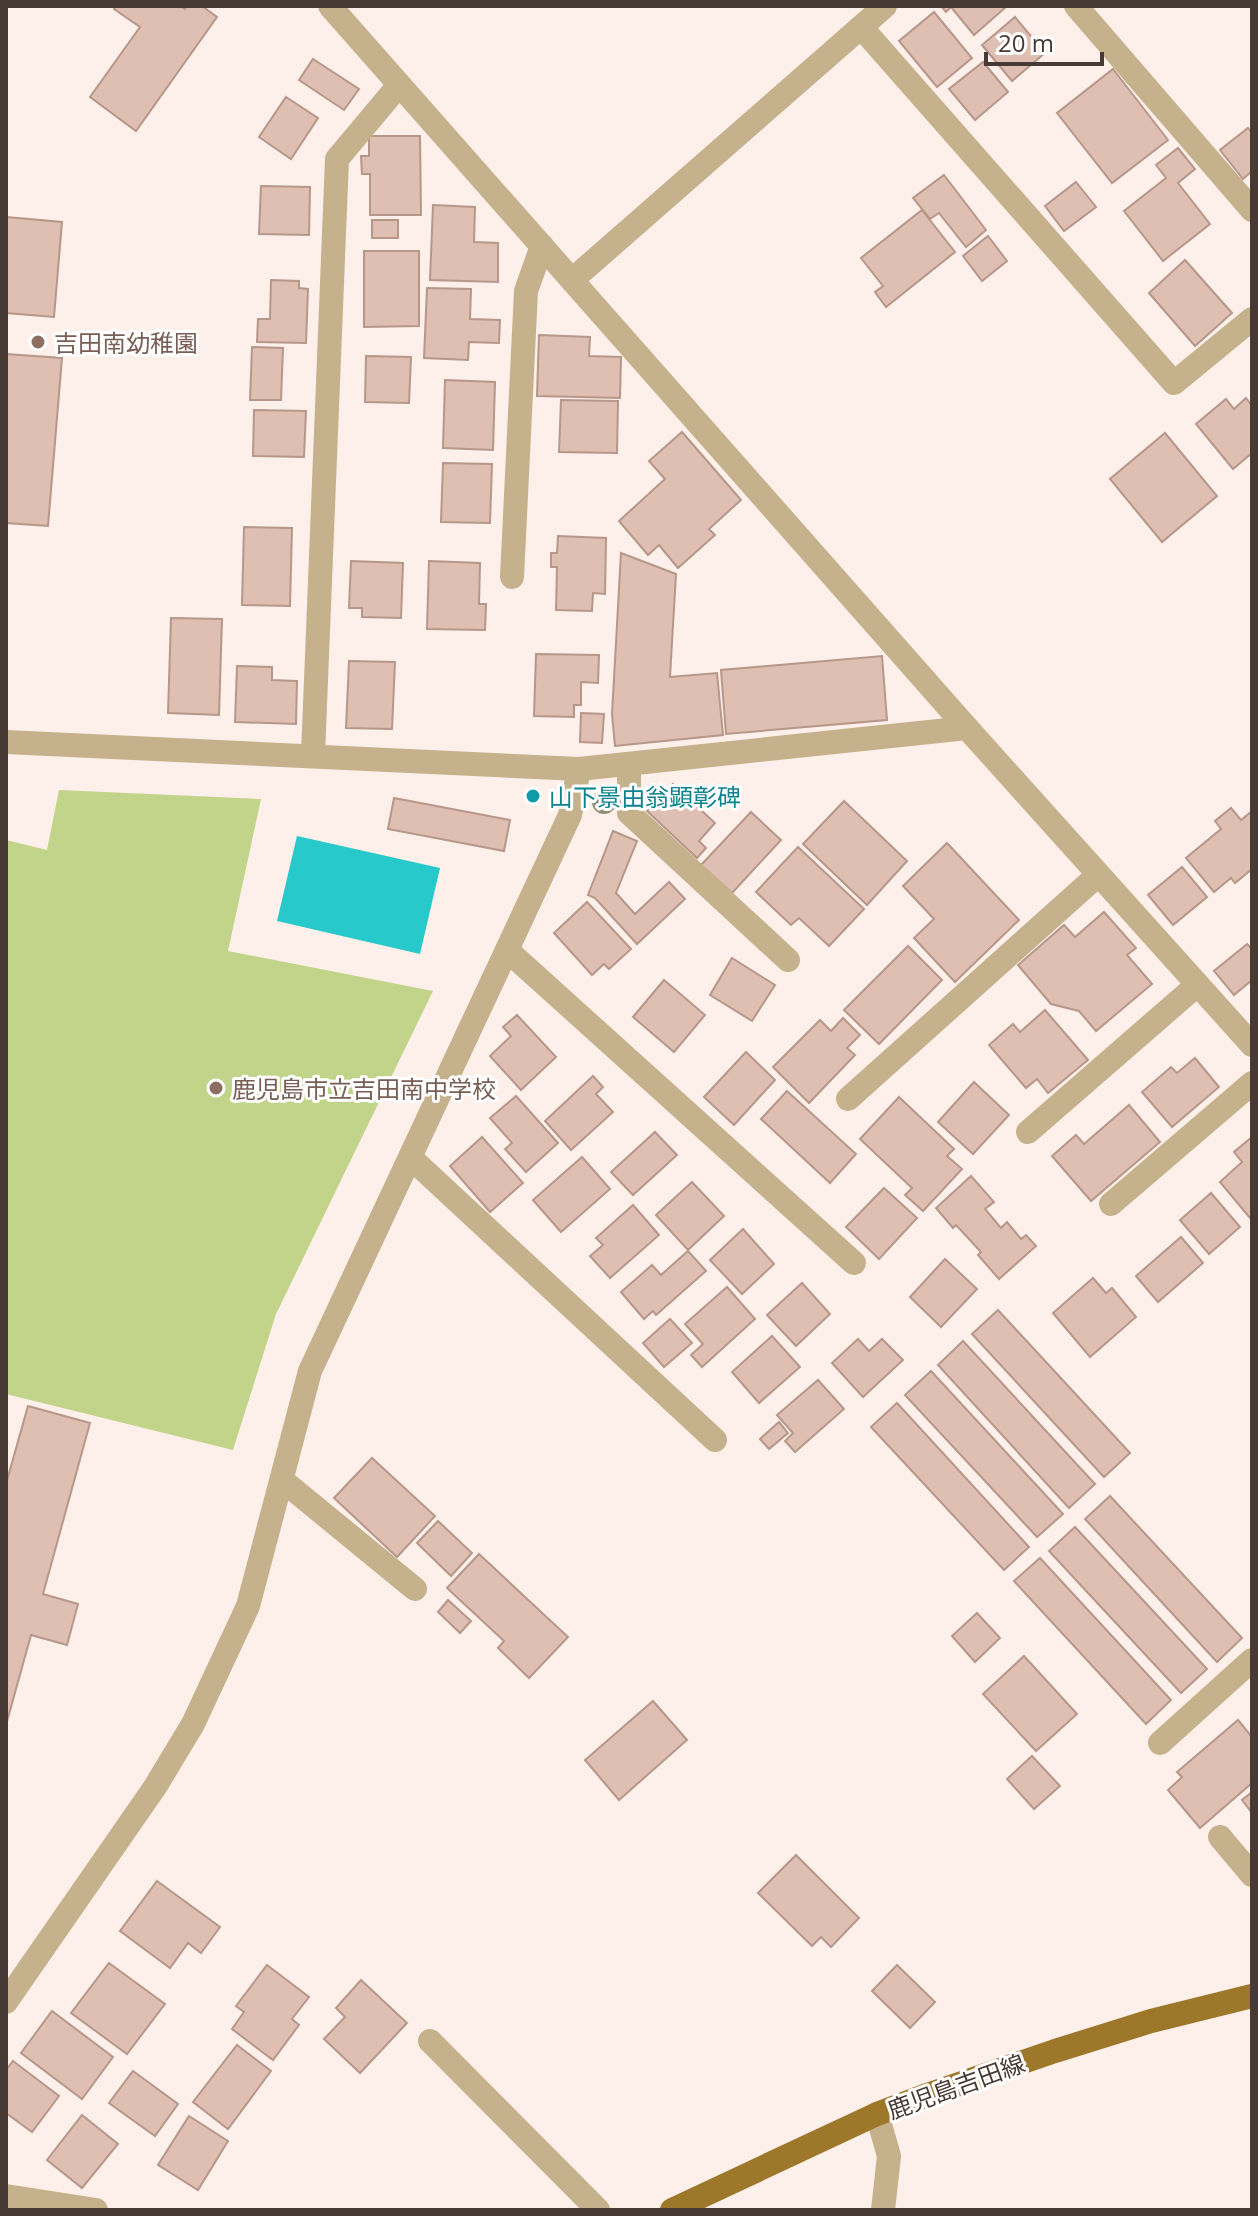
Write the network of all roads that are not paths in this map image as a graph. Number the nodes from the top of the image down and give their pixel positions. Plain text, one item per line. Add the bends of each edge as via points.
1 (330, 6) edge
2 (885, 6) edge
3 (1076, 6) edge
4 (861, 27) junction
5 (399, 85) junction
6 (1252, 210) edge
7 (542, 246) junction
8 (572, 280) junction
9 (1252, 319) edge
10 (512, 577) dead end
11 (967, 728) junction
12 (6, 742) edge
13 (313, 755) junction
14 (629, 764) junction
15 (579, 769) junction
16 (1098, 875) junction
17 (508, 951) junction
18 (788, 960) dead end
19 (1197, 985) junction
20 (1252, 1045) edge
21 (1252, 1083) edge
22 (848, 1099) dead end
23 (1028, 1132) dead end
24 (411, 1158) junction
25 (1111, 1204) dead end
26 (854, 1263) dead end
27 (715, 1440) dead end
28 (282, 1480) junction
29 (415, 1589) dead end
30 (1252, 1660) edge
31 (1160, 1743) dead end
32 (1220, 1837) dead end
33 (1252, 1875) edge
34 (1252, 1996) edge
35 (6, 2002) edge
36 (430, 2041) dead end
37 (877, 2114) junction
38 (6, 2196) edge
39 (96, 2210) edge
40 (598, 2210) edge
41 (672, 2210) edge
42 (883, 2210) edge

1 - 5 street
2 - 4 street
3 - 6 street
4 - 8 street
4 - 9 street via 1174,383
5 - 7 street
5 - 13 street via 337,159
7 - 8 street
7 - 10 street via 526,291
8 - 11 street
11 - 14 street
11 - 16 street
12 - 13 street
13 - 15 street
14 - 15 street
14 - 18 street via 629,813
15 - 17 street via 570,815
16 - 19 street
16 - 22 street
17 - 24 street
17 - 26 street
19 - 20 street
19 - 23 street
21 - 25 street
24 - 27 street
24 - 28 street via 310,1371
28 - 29 street
28 - 35 street via 248,1606 193,1724
30 - 31 street
32 - 33 street
34 - 37 main road, 鹿児島吉田線 via 1068,2046
36 - 40 street
37 - 41 main road, 鹿児島吉田線
37 - 42 street via 889,2156
38 - 39 street

